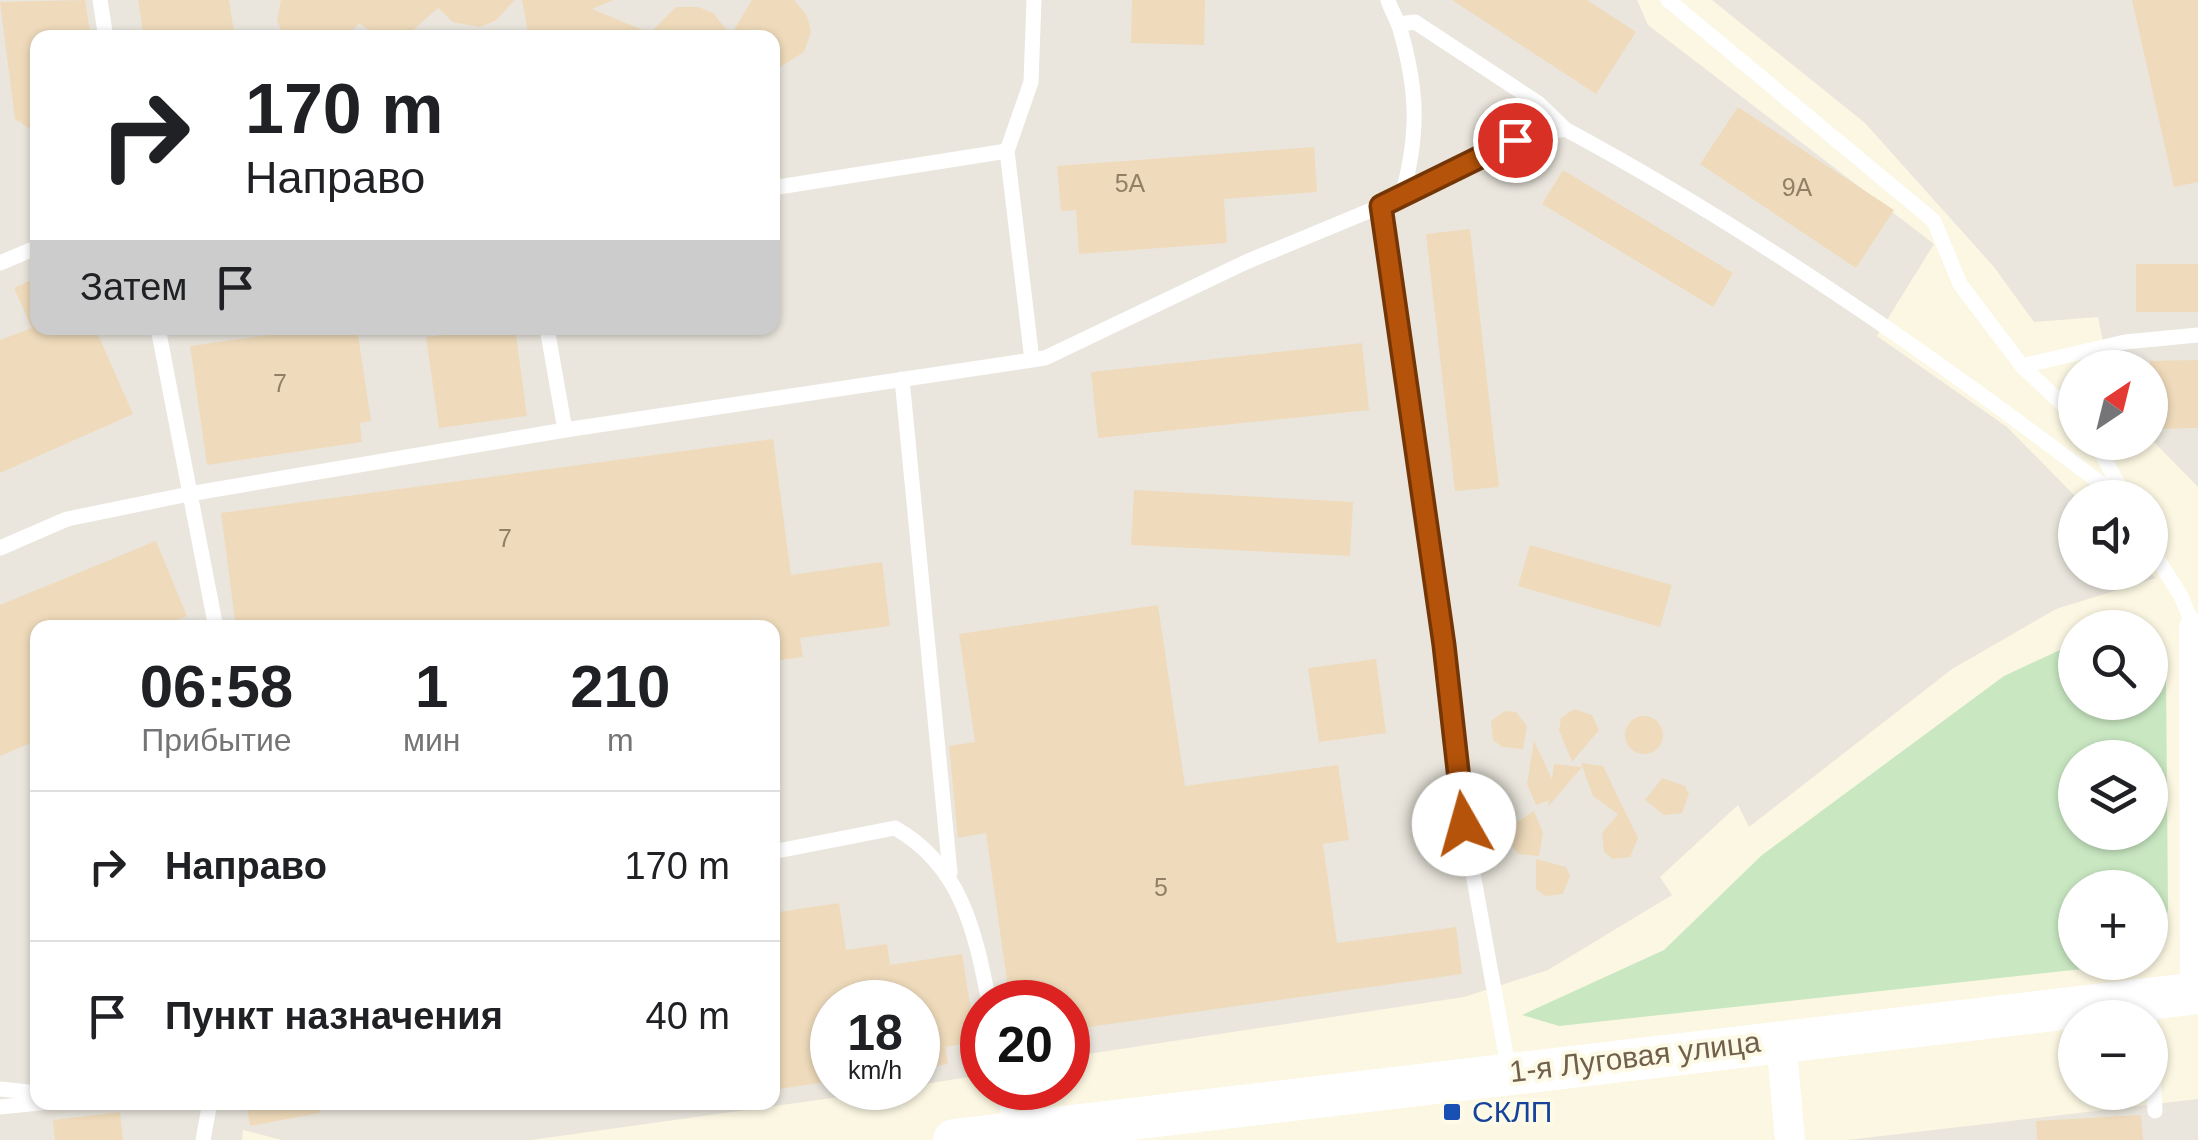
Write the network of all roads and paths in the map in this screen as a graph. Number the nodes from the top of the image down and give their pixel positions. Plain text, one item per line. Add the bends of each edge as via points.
1 (100, 0) edge
2 (1034, 0) edge
3 (1388, 0) edge
4 (1668, 0) edge
5 (1399, 24) junction
6 (105, 30) edge
7 (1565, 129) junction
8 (1007, 151) junction
9 (780, 187) edge
10 (1402, 196) junction
11 (1381, 206) junction
12 (30, 250) edge
13 (0, 263) edge
14 (159, 335) edge
15 (549, 335) edge
16 (2198, 335) edge
17 (1032, 360) junction
18 (2022, 366) junction
19 (902, 379) junction
20 (2058, 400) edge
21 (565, 430) junction
22 (2098, 480) edge
23 (189, 494) junction
24 (0, 548) edge
25 (2168, 575) edge
26 (214, 620) edge
27 (2196, 628) edge
28 (780, 850) edge
29 (950, 873) junction
30 (985, 980) edge
31 (2196, 993) edge
32 (2149, 998) junction
33 (1781, 1040) junction
34 (1510, 1072) junction
35 (0, 1090) edge
36 (30, 1092) edge
37 (30, 1104) edge
38 (0, 1107) edge
39 (208, 1110) edge
40 (1007, 1110) edge
41 (2155, 1111) dead end
42 (1084, 1132) edge
43 (1009, 1133) junction
44 (202, 1140) edge
45 (954, 1140) edge
46 (1790, 1140) edge

1 - 6 lane
2 - 8 lane via 1031,82
3 - 5 lane
4 - 18 lane via 1934,221 1960,284
5 - 7 lane via 1415,22 1538,103
5 - 10 lane via 1416,147
7 - 10 lane via 1515,140
7 - 22 lane via 1868,318
8 - 9 lane
8 - 17 lane
10 - 11 lane
11 - 17 lane
11 - 34 lane via 1464,824
12 - 13 lane
14 - 23 lane
15 - 21 lane
16 - 18 lane via 2125,342
17 - 19 lane
18 - 20 lane
19 - 21 lane
19 - 29 lane
21 - 23 lane
23 - 24 lane via 66,519
23 - 26 lane
25 - 27 lane
27 - 31 street
28 - 29 lane via 895,828
29 - 30 lane via 977,939
31 - 32 main road, 1-я Луговая улица
32 - 33 main road, 1-я Луговая улица
32 - 41 lane
33 - 34 main road, 1-я Луговая улица
33 - 46 street
34 - 42 main road, 1-я Луговая улица
35 - 36 lane
37 - 38 lane
39 - 44 lane
40 - 43 lane
42 - 43 main road, 1-я Луговая улица
43 - 45 main road, 1-я Луговая улица

